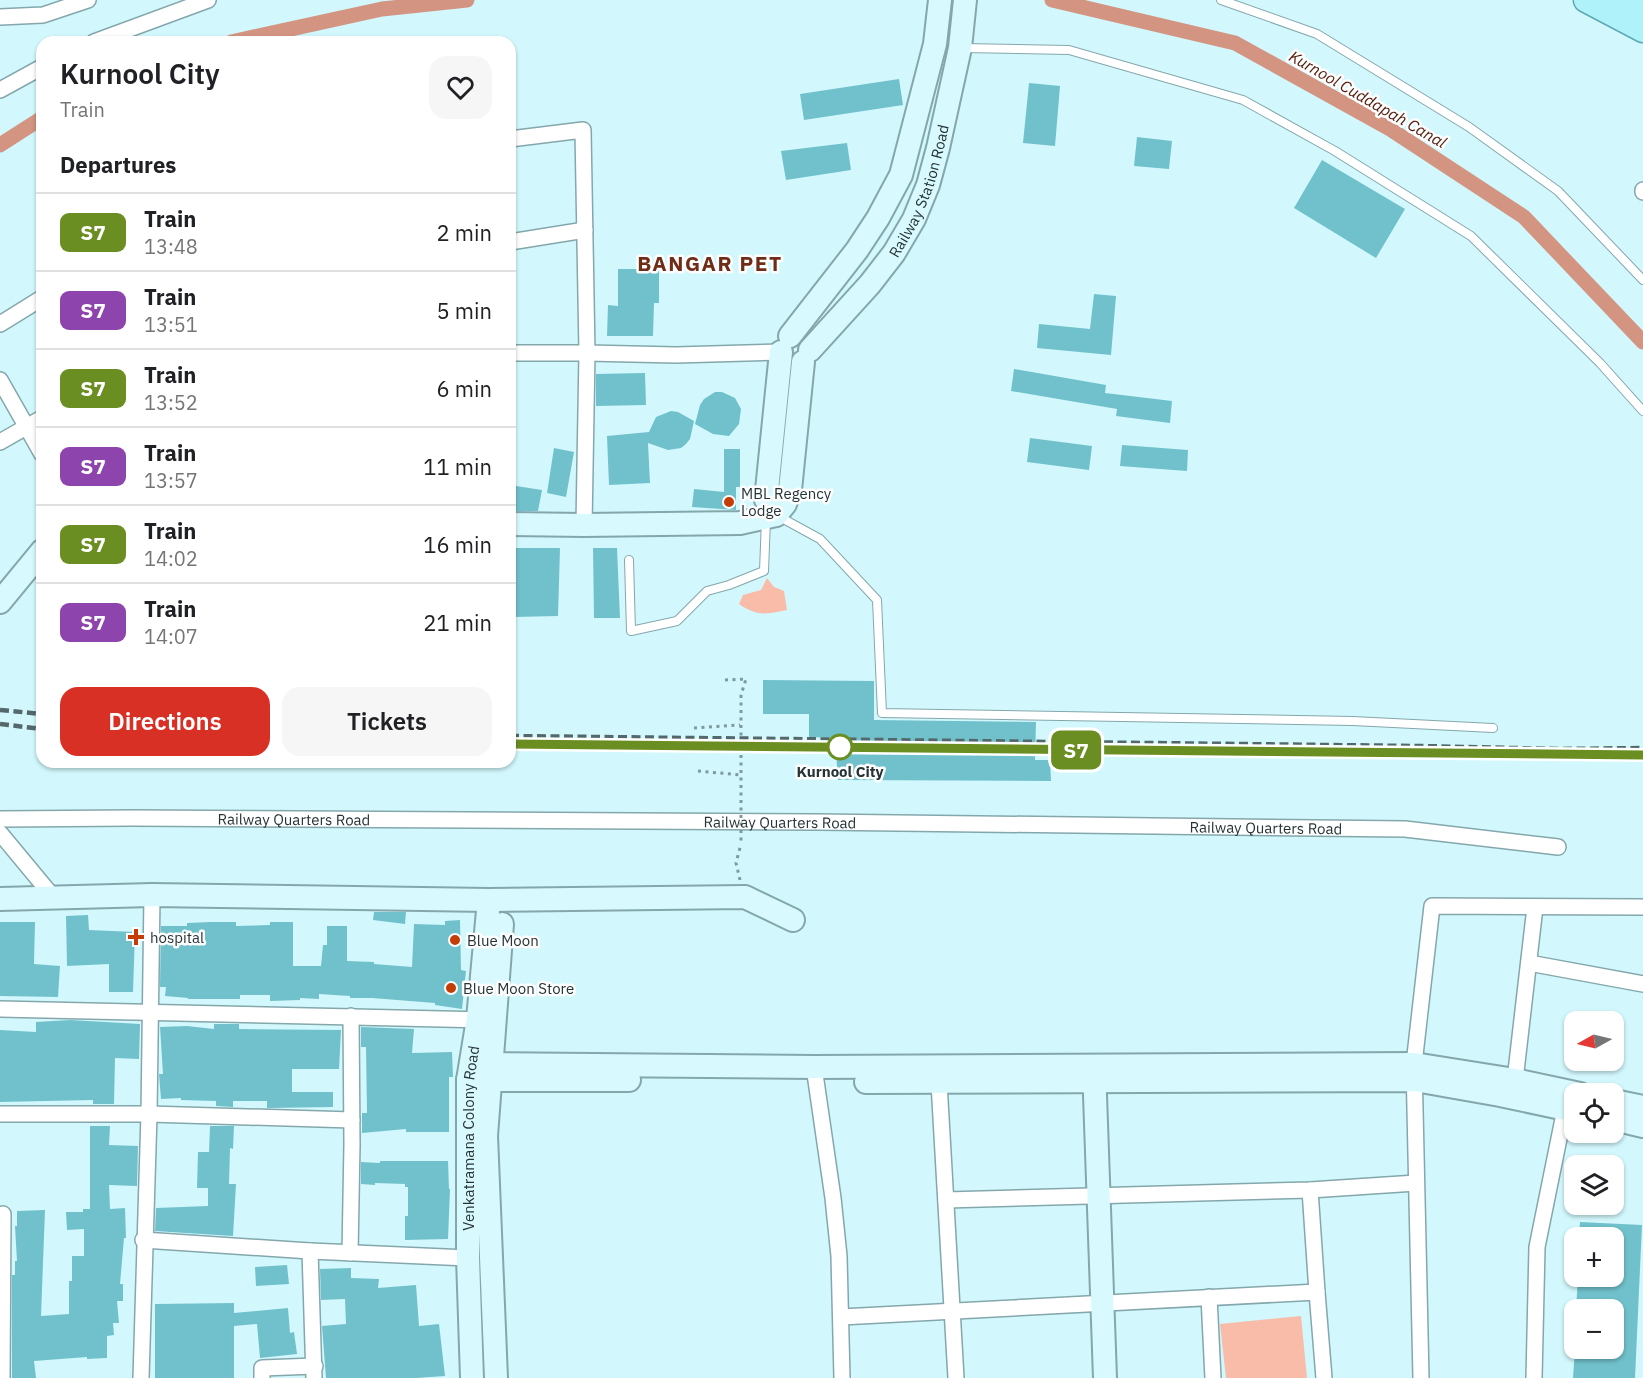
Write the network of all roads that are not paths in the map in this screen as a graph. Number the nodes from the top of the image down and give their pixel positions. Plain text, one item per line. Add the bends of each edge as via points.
1 (88, 0) edge
2 (208, 0) edge
3 (940, 0) edge
4 (965, 0) edge
5 (1221, 0) edge
6 (1586, 0) edge
7 (1621, 0) edge
8 (1643, 11) edge
9 (0, 17) edge
10 (1643, 30) edge
11 (110, 36) edge
12 (960, 48) junction
13 (36, 69) edge
14 (0, 90) edge
15 (516, 138) edge
16 (585, 230) junction
17 (516, 241) edge
18 (1643, 280) edge
19 (36, 302) edge
20 (0, 324) edge
21 (785, 344) junction
22 (587, 353) junction
23 (516, 354) edge
24 (807, 356) junction
25 (0, 380) edge
26 (1643, 411) edge
27 (36, 421) edge
28 (26, 427) junction
29 (0, 442) edge
30 (36, 444) edge
31 (771, 516) junction
32 (516, 524) edge
33 (584, 525) junction
34 (36, 558) edge
35 (629, 560) dead end
36 (0, 602) edge
37 (1493, 728) dead end
38 (0, 819) edge
39 (0, 833) edge
40 (1558, 847) dead end
41 (152, 895) junction
42 (54, 898) junction
43 (0, 899) edge
44 (496, 899) junction
45 (1535, 907) junction
46 (1643, 907) edge
47 (793, 920) dead end
48 (1529, 963) junction
49 (1643, 984) edge
50 (0, 1009) edge
51 (150, 1012) junction
52 (351, 1016) junction
53 (487, 1020) junction
54 (480, 1072) junction
55 (1414, 1072) junction
56 (814, 1074) junction
57 (1094, 1074) junction
58 (1515, 1080) junction
59 (939, 1083) junction
60 (1564, 1100) edge
61 (1564, 1103) edge
62 (1624, 1103) edge
63 (1643, 1107) edge
64 (0, 1114) edge
65 (148, 1114) junction
66 (352, 1119) junction
67 (1624, 1121) edge
68 (1643, 1126) edge
69 (1564, 1140) edge
70 (1416, 1183) junction
71 (1310, 1190) junction
72 (1099, 1195) junction
73 (946, 1200) junction
74 (3, 1214) dead end
75 (143, 1240) junction
76 (310, 1251) junction
77 (350, 1253) junction
78 (468, 1258) junction
79 (1317, 1292) junction
80 (1209, 1297) junction
81 (1103, 1302) junction
82 (953, 1311) junction
83 (840, 1317) junction
84 (314, 1372) edge
85 (2, 1378) edge
86 (141, 1378) edge
87 (262, 1378) edge
88 (472, 1378) edge
89 (496, 1378) edge
90 (842, 1378) edge
91 (956, 1378) edge
92 (1105, 1378) edge
93 (1214, 1378) edge
94 (1324, 1378) edge
95 (1421, 1378) edge
96 (1534, 1378) edge

1 - 9 street via 43,15
2 - 11 street
3 - 21 street, Railway Station Road via 935,44 901,175 878,218
4 - 12 street, Railway Station Road
5 - 18 lane via 1317,34 1469,127 1558,191
6 - 10 main road
7 - 8 main road
12 - 24 street, Railway Station Road via 938,148 914,219 870,284
12 - 26 lane via 1069,50 1243,100 1335,150 1471,236
13 - 14 street
15 - 16 street via 583,130
16 - 17 street
16 - 22 street
19 - 20 street
21 - 22 street via 676,355
21 - 24 street via 794,335 804,337 808,341
21 - 31 street via 766,500
22 - 23 street
22 - 33 street
24 - 31 street via 790,490 785,504
25 - 28 street
27 - 28 street
28 - 29 street
28 - 30 street
31 - 33 street via 740,523
31 - 35 lane via 764,571 707,591 677,621 631,632
31 - 37 lane via 820,539 877,600 882,713 1341,721
32 - 33 street
34 - 36 street
38 - 40 street, Railway Quarters Road via 1405,829
39 - 42 street
41 - 42 street
41 - 44 street
41 - 51 street
42 - 43 street
44 - 47 street via 745,897
44 - 53 street, Venkatramana Colony Road
45 - 46 street
45 - 48 street
45 - 55 street via 1432,906
48 - 49 street
48 - 58 street
50 - 51 street
51 - 52 street
51 - 65 street
52 - 53 street
52 - 66 street
53 - 54 street, Venkatramana Colony Road
54 - 56 street
54 - 78 street, Venkatramana Colony Road
54 - 89 street
55 - 57 street
55 - 58 street
55 - 61 street via 1500,1095
55 - 70 street
56 - 57 street
56 - 59 street
56 - 83 street via 834,1209
57 - 59 street
57 - 72 street
58 - 60 street
59 - 73 street
62 - 63 street
64 - 65 street
65 - 66 street
65 - 75 street
66 - 77 street
67 - 68 street
69 - 96 street via 1537,1247
70 - 71 street
70 - 95 street
71 - 72 street
71 - 79 street
72 - 73 street
72 - 81 street
73 - 82 street
74 - 85 street
75 - 76 street
75 - 86 street
76 - 77 street
76 - 84 street
77 - 78 street
78 - 88 street, Venkatramana Colony Road
79 - 80 street
79 - 94 street
80 - 81 street
80 - 93 street
81 - 82 street
81 - 92 street
82 - 83 street
82 - 91 street
83 - 90 street
84 - 87 street via 262,1368

